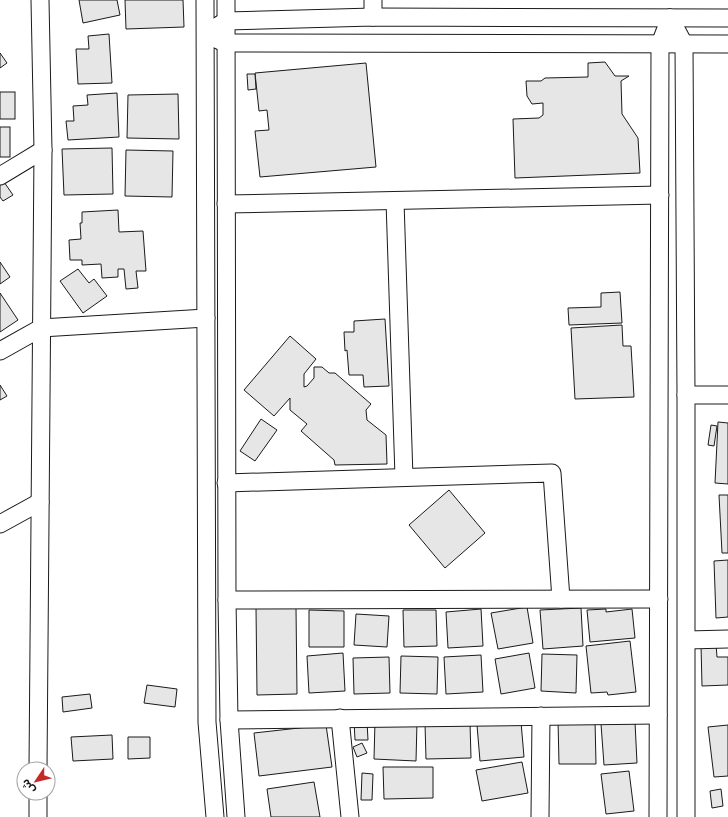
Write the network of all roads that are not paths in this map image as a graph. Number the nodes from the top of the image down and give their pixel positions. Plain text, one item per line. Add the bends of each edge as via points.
1 (40, 0) edge
2 (205, 0) edge
3 (226, 0) edge
4 (373, 0) edge
5 (372, 17) junction
6 (670, 18) junction
7 (728, 18) edge
8 (226, 21) junction
9 (205, 34) junction
10 (225, 43) junction
11 (660, 44) junction
12 (684, 44) junction
13 (728, 44) edge
14 (43, 150) junction
15 (0, 176) edge
16 (660, 195) junction
17 (395, 200) junction
18 (226, 204) junction
19 (206, 318) junction
20 (41, 328) junction
21 (0, 351) edge
22 (686, 394) junction
23 (728, 395) edge
24 (404, 477) junction
25 (226, 483) junction
26 (40, 502) junction
27 (0, 524) edge
28 (561, 599) junction
29 (659, 599) junction
30 (227, 600) junction
31 (728, 639) edge
32 (686, 640) junction
33 (658, 715) junction
34 (541, 716) junction
35 (340, 718) junction
36 (229, 720) junction
37 (38, 761) edge
38 (38, 801) edge
39 (38, 817) edge
40 (215, 817) edge
41 (236, 817) edge
42 (350, 817) edge
43 (540, 817) edge
44 (658, 817) edge
45 (686, 817) edge

1 - 14 street
2 - 9 street
3 - 8 street
4 - 5 street
5 - 6 street
5 - 8 street
6 - 7 street
6 - 11 street
6 - 12 street
8 - 9 street
8 - 10 street
9 - 10 street
9 - 19 street
10 - 11 street
10 - 18 street
11 - 12 street
11 - 16 street
12 - 13 street
12 - 22 street
14 - 15 street
14 - 20 street
16 - 17 street
16 - 29 street
17 - 18 street
17 - 24 street
18 - 25 street
19 - 20 street
19 - 40 street via 207,722
20 - 21 street
20 - 26 street
22 - 23 street
22 - 32 street
24 - 25 street
24 - 28 street via 552,474
25 - 30 street
26 - 27 street
26 - 37 street
28 - 29 street
28 - 30 street
29 - 33 street
30 - 36 street
31 - 32 street
32 - 45 street
33 - 34 street
33 - 44 street
34 - 35 street
34 - 43 street
35 - 36 street
35 - 42 street
36 - 41 street
38 - 39 street

